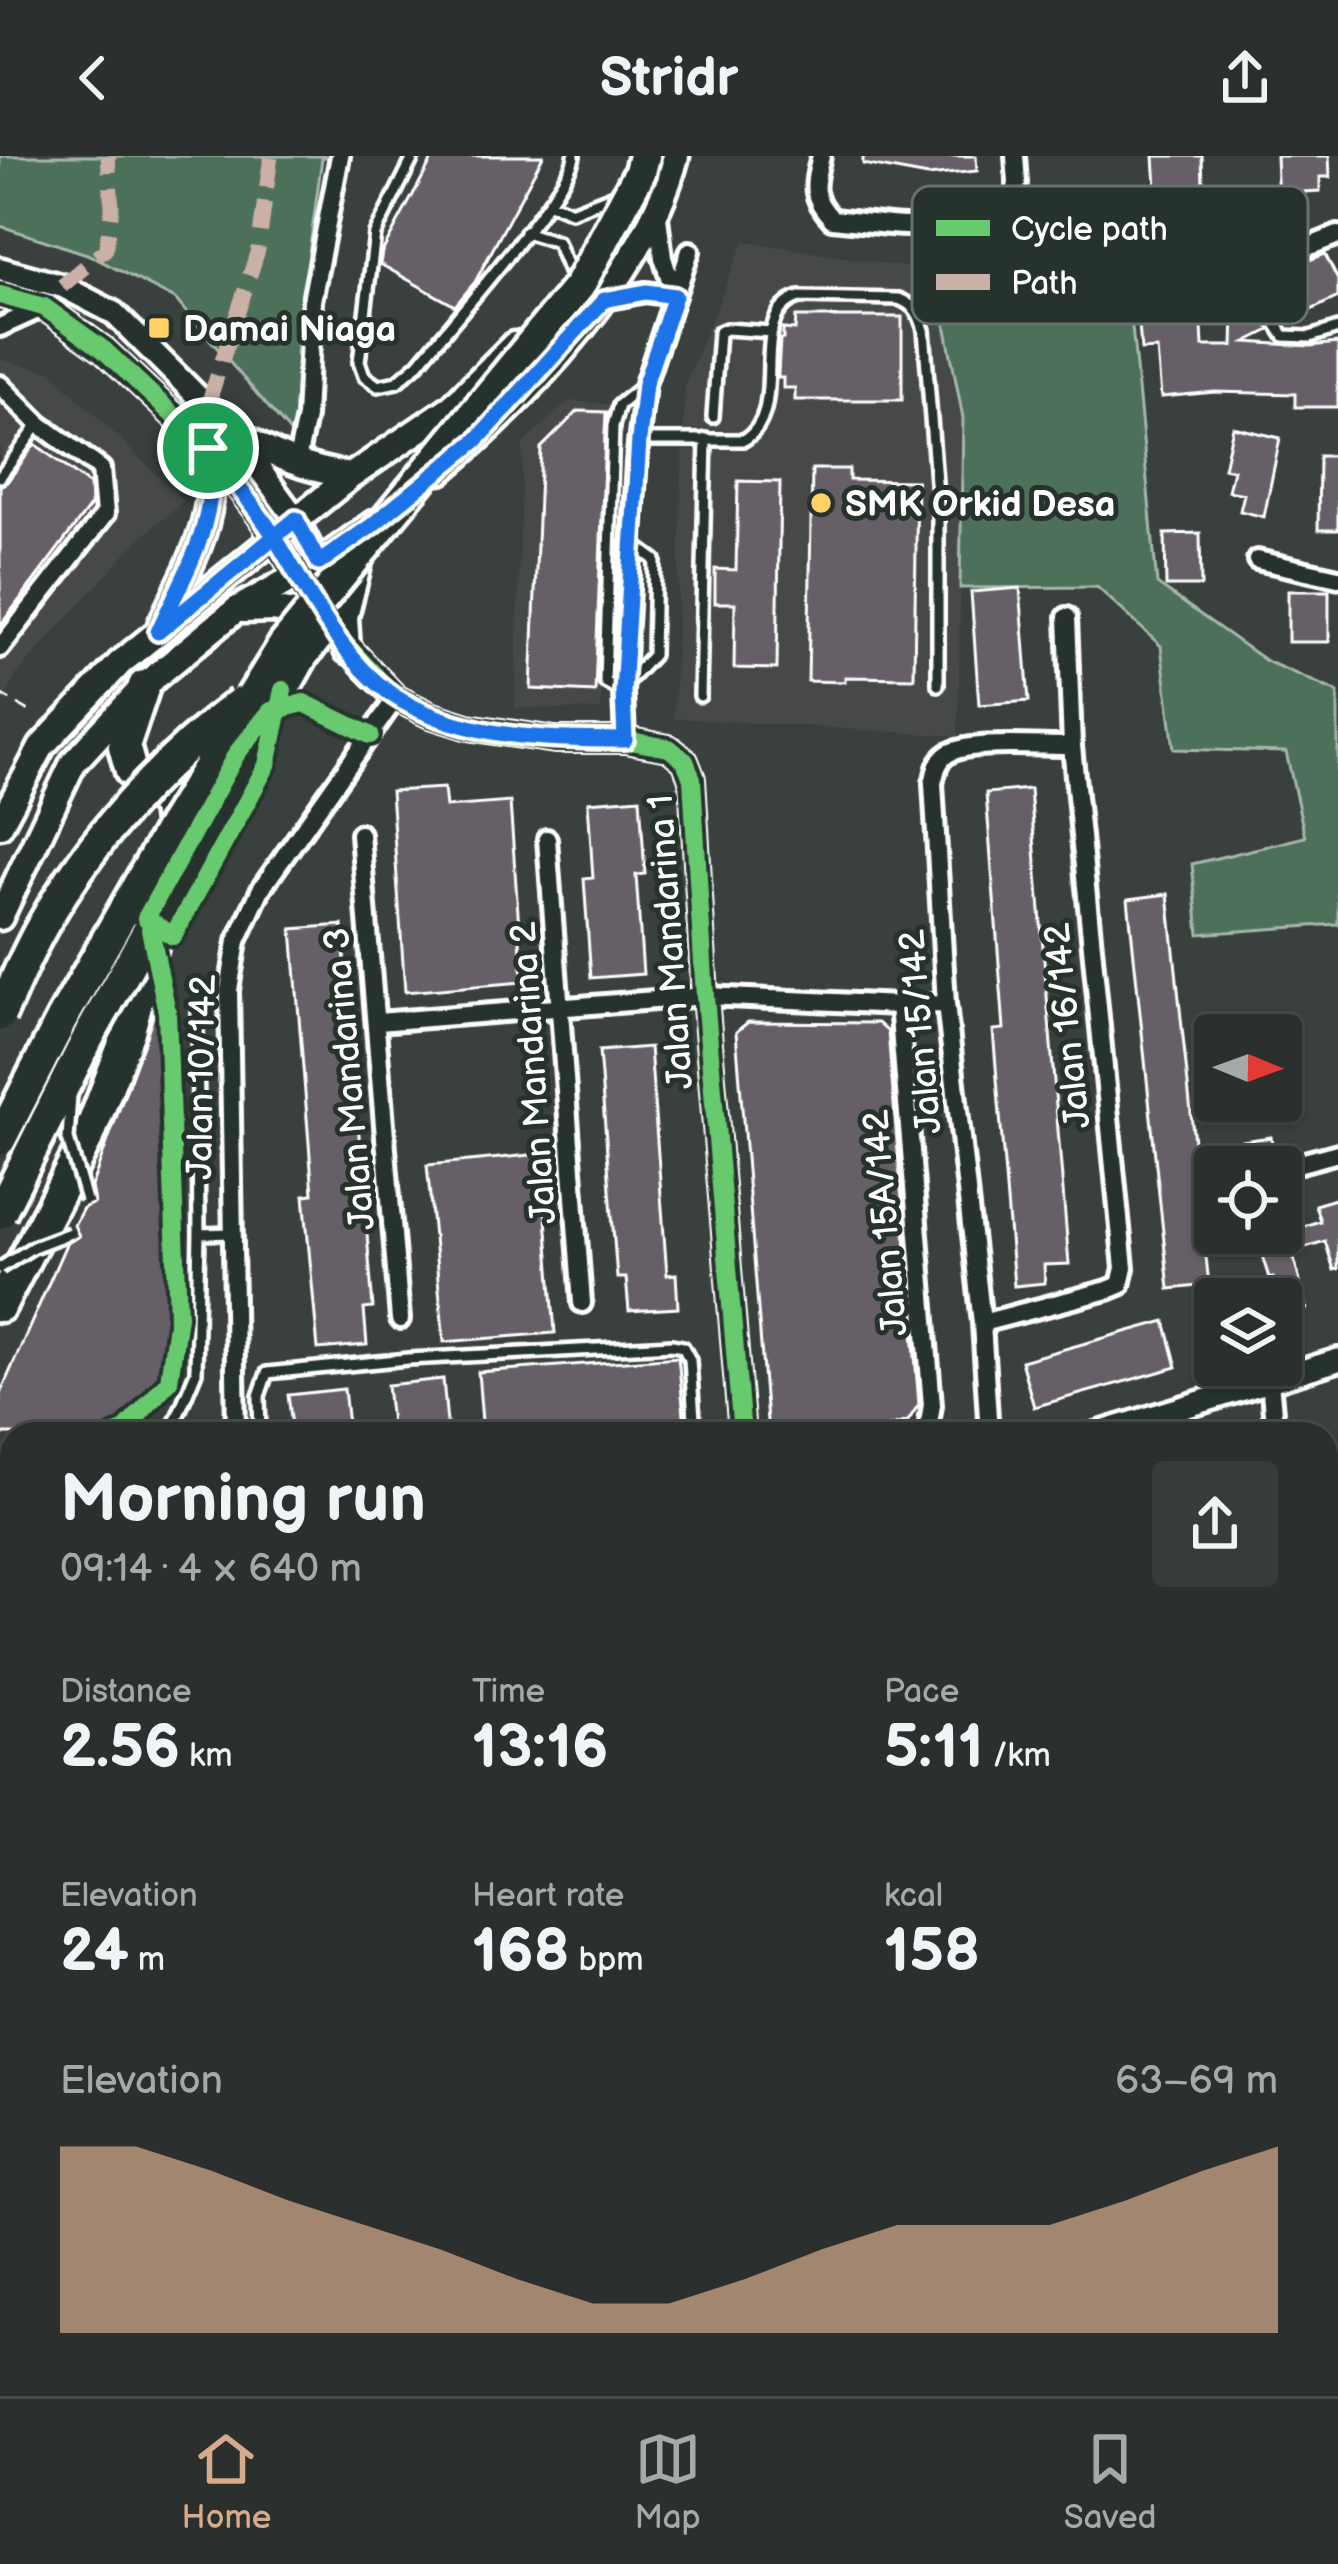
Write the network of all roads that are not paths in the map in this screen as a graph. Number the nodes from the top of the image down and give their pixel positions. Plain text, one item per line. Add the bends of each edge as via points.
1 (340, 156) edge
2 (414, 156) edge
3 (574, 156) edge
4 (644, 156) edge
5 (676, 156) edge
6 (821, 156) edge
7 (1015, 156) edge
8 (1017, 186) edge
9 (620, 193) junction
10 (550, 203) junction
11 (657, 205) junction
12 (912, 226) edge
13 (525, 232) junction
14 (1338, 235) edge
15 (1308, 247) edge
16 (690, 251) dead end
17 (0, 269) edge
18 (571, 277) junction
19 (0, 295) edge
20 (675, 296) junction
21 (604, 300) junction
22 (44, 307) junction
23 (912, 307) edge
24 (922, 324) edge
25 (1276, 324) edge
26 (0, 328) edge
27 (1338, 328) edge
28 (772, 332) junction
29 (645, 384) junction
30 (0, 385) edge
31 (713, 417) dead end
32 (39, 424) junction
33 (230, 429) junction
34 (706, 439) junction
35 (639, 440) junction
36 (208, 448) junction
37 (296, 465) junction
38 (351, 476) junction
39 (0, 477) edge
40 (296, 519) junction
41 (370, 527) junction
42 (274, 536) junction
43 (633, 544) junction
44 (1257, 560) dead end
45 (319, 563) junction
46 (296, 575) junction
47 (1338, 578) edge
48 (236, 610) junction
49 (1067, 617) dead end
50 (323, 620) junction
51 (158, 632) junction
52 (0, 648) edge
53 (347, 650) junction
54 (302, 656) junction
55 (938, 685) dead end
56 (144, 686) junction
57 (624, 688) junction
58 (700, 696) dead end
59 (396, 698) junction
60 (625, 740) junction
61 (1072, 746) junction
62 (1, 821) edge
63 (360, 834) dead end
64 (548, 839) dead end
65 (0, 917) edge
66 (705, 996) junction
67 (946, 1004) junction
68 (560, 1006) junction
69 (899, 1006) junction
70 (197, 1008) dead end
71 (0, 1015) edge
72 (378, 1022) junction
73 (74, 1065) junction
74 (0, 1140) edge
75 (1338, 1153) edge
76 (1302, 1164) edge
77 (86, 1201) dead end
78 (0, 1213) edge
79 (70, 1233) dead end
80 (233, 1233) junction
81 (200, 1234) junction
82 (0, 1268) edge
83 (582, 1303) dead end
84 (0, 1306) edge
85 (400, 1319) dead end
86 (982, 1322) junction
87 (1338, 1360) edge
88 (1302, 1371) edge
89 (1254, 1386) edge
90 (1270, 1386) edge
91 (175, 1422) edge
92 (236, 1422) edge
93 (260, 1422) edge
94 (694, 1422) edge
95 (741, 1422) edge
96 (929, 1422) edge
97 (988, 1422) edge
98 (1135, 1422) edge
99 (1274, 1422) edge

1 - 37 street via 312,301 307,417
2 - 13 lane via 375,234 359,362 378,386 418,364
3 - 10 lane
4 - 9 main road
4 - 54 highway, bridge via 647,175 588,286
4 - 74 highway, bridge via 579,286 284,645 158,850
5 - 11 main road
6 - 12 street via 814,183 818,204 832,218
7 - 8 street
9 - 10 lane via 572,212
9 - 18 main road
10 - 13 lane
11 - 20 street
11 - 21 main road
13 - 18 lane via 557,242
14 - 15 street
16 - 20 street
17 - 33 street, Jalan Mandarina 1 via 62,286 114,313
18 - 38 main road via 452,407
19 - 22 street
20 - 21 street
20 - 29 street
21 - 41 main road via 477,440
22 - 26 street
22 - 36 street, Jalan Mandarina 1 via 104,350
23 - 28 lane via 899,299 799,297 778,309
24 - 55 lane via 938,507
25 - 27 lane via 1284,336
28 - 31 lane via 719,332
28 - 34 lane via 756,432 744,440
29 - 35 street
29 - 57 lane via 619,405 613,425 605,682
30 - 32 street
32 - 39 lane
32 - 52 street via 101,469 105,514
33 - 37 main road
33 - 40 street, Jalan Mandarina 1
34 - 35 lane
34 - 58 lane
35 - 43 street
36 - 42 street, Jalan Mandarina 1
36 - 51 main road via 211,509
37 - 38 main road
38 - 40 main road
40 - 42 main road
40 - 45 street, Jalan Mandarina 1
41 - 45 main road
41 - 53 main road via 346,617
42 - 46 street, Jalan Mandarina 1
42 - 51 main road
43 - 57 street
43 - 57 lane via 655,560 653,656
44 - 47 street
45 - 46 main road
45 - 53 street, Jalan Mandarina 1
46 - 48 main road
46 - 50 street, Jalan Mandarina 1
48 - 50 main road
48 - 56 main road
49 - 61 street, Jalan 16/142
50 - 53 street, Jalan Mandarina 1
51 - 62 main road via 42,746
53 - 59 street, Jalan Mandarina 1
54 - 71 highway, bridge via 192,739 108,830 44,922
54 - 73 highway, bridge
56 - 65 main road via 73,763
56 - 84 highway, bridge via 124,746 131,771 168,806 172,846 149,964 89,1135
57 - 60 street
59 - 60 street, Jalan Mandarina 1 via 468,728
59 - 80 street, Jalan 10/142 via 261,889 237,941 229,990
60 - 66 street, Jalan Mandarina 1 via 668,748 692,779
61 - 67 street, Jalan 15/142 via 966,748 938,763
61 - 86 street, Jalan 16/142 via 1124,1268 1120,1285 1108,1290
63 - 72 street, Jalan Mandarina 3
64 - 68 street, Jalan Mandarina 2
66 - 68 street, Jalan Mandarina 1
66 - 69 street
66 - 95 street, Jalan Mandarina 1
67 - 69 street
67 - 86 street, Jalan 15/142
68 - 72 street, Jalan Mandarina 1
68 - 83 street, Jalan Mandarina 2
69 - 96 street, Jalan 15A/142
70 - 81 lane
72 - 85 street, Jalan Mandarina 3
73 - 77 lane, bridge via 68,1139
73 - 78 highway, bridge
75 - 76 street
79 - 82 lane, bridge
80 - 81 lane
80 - 92 street, Jalan 10/142
81 - 91 lane via 196,1372
86 - 97 street, Jalan 15/142
87 - 88 street
89 - 98 street
90 - 99 street
93 - 94 lane via 267,1373 673,1345 690,1360

